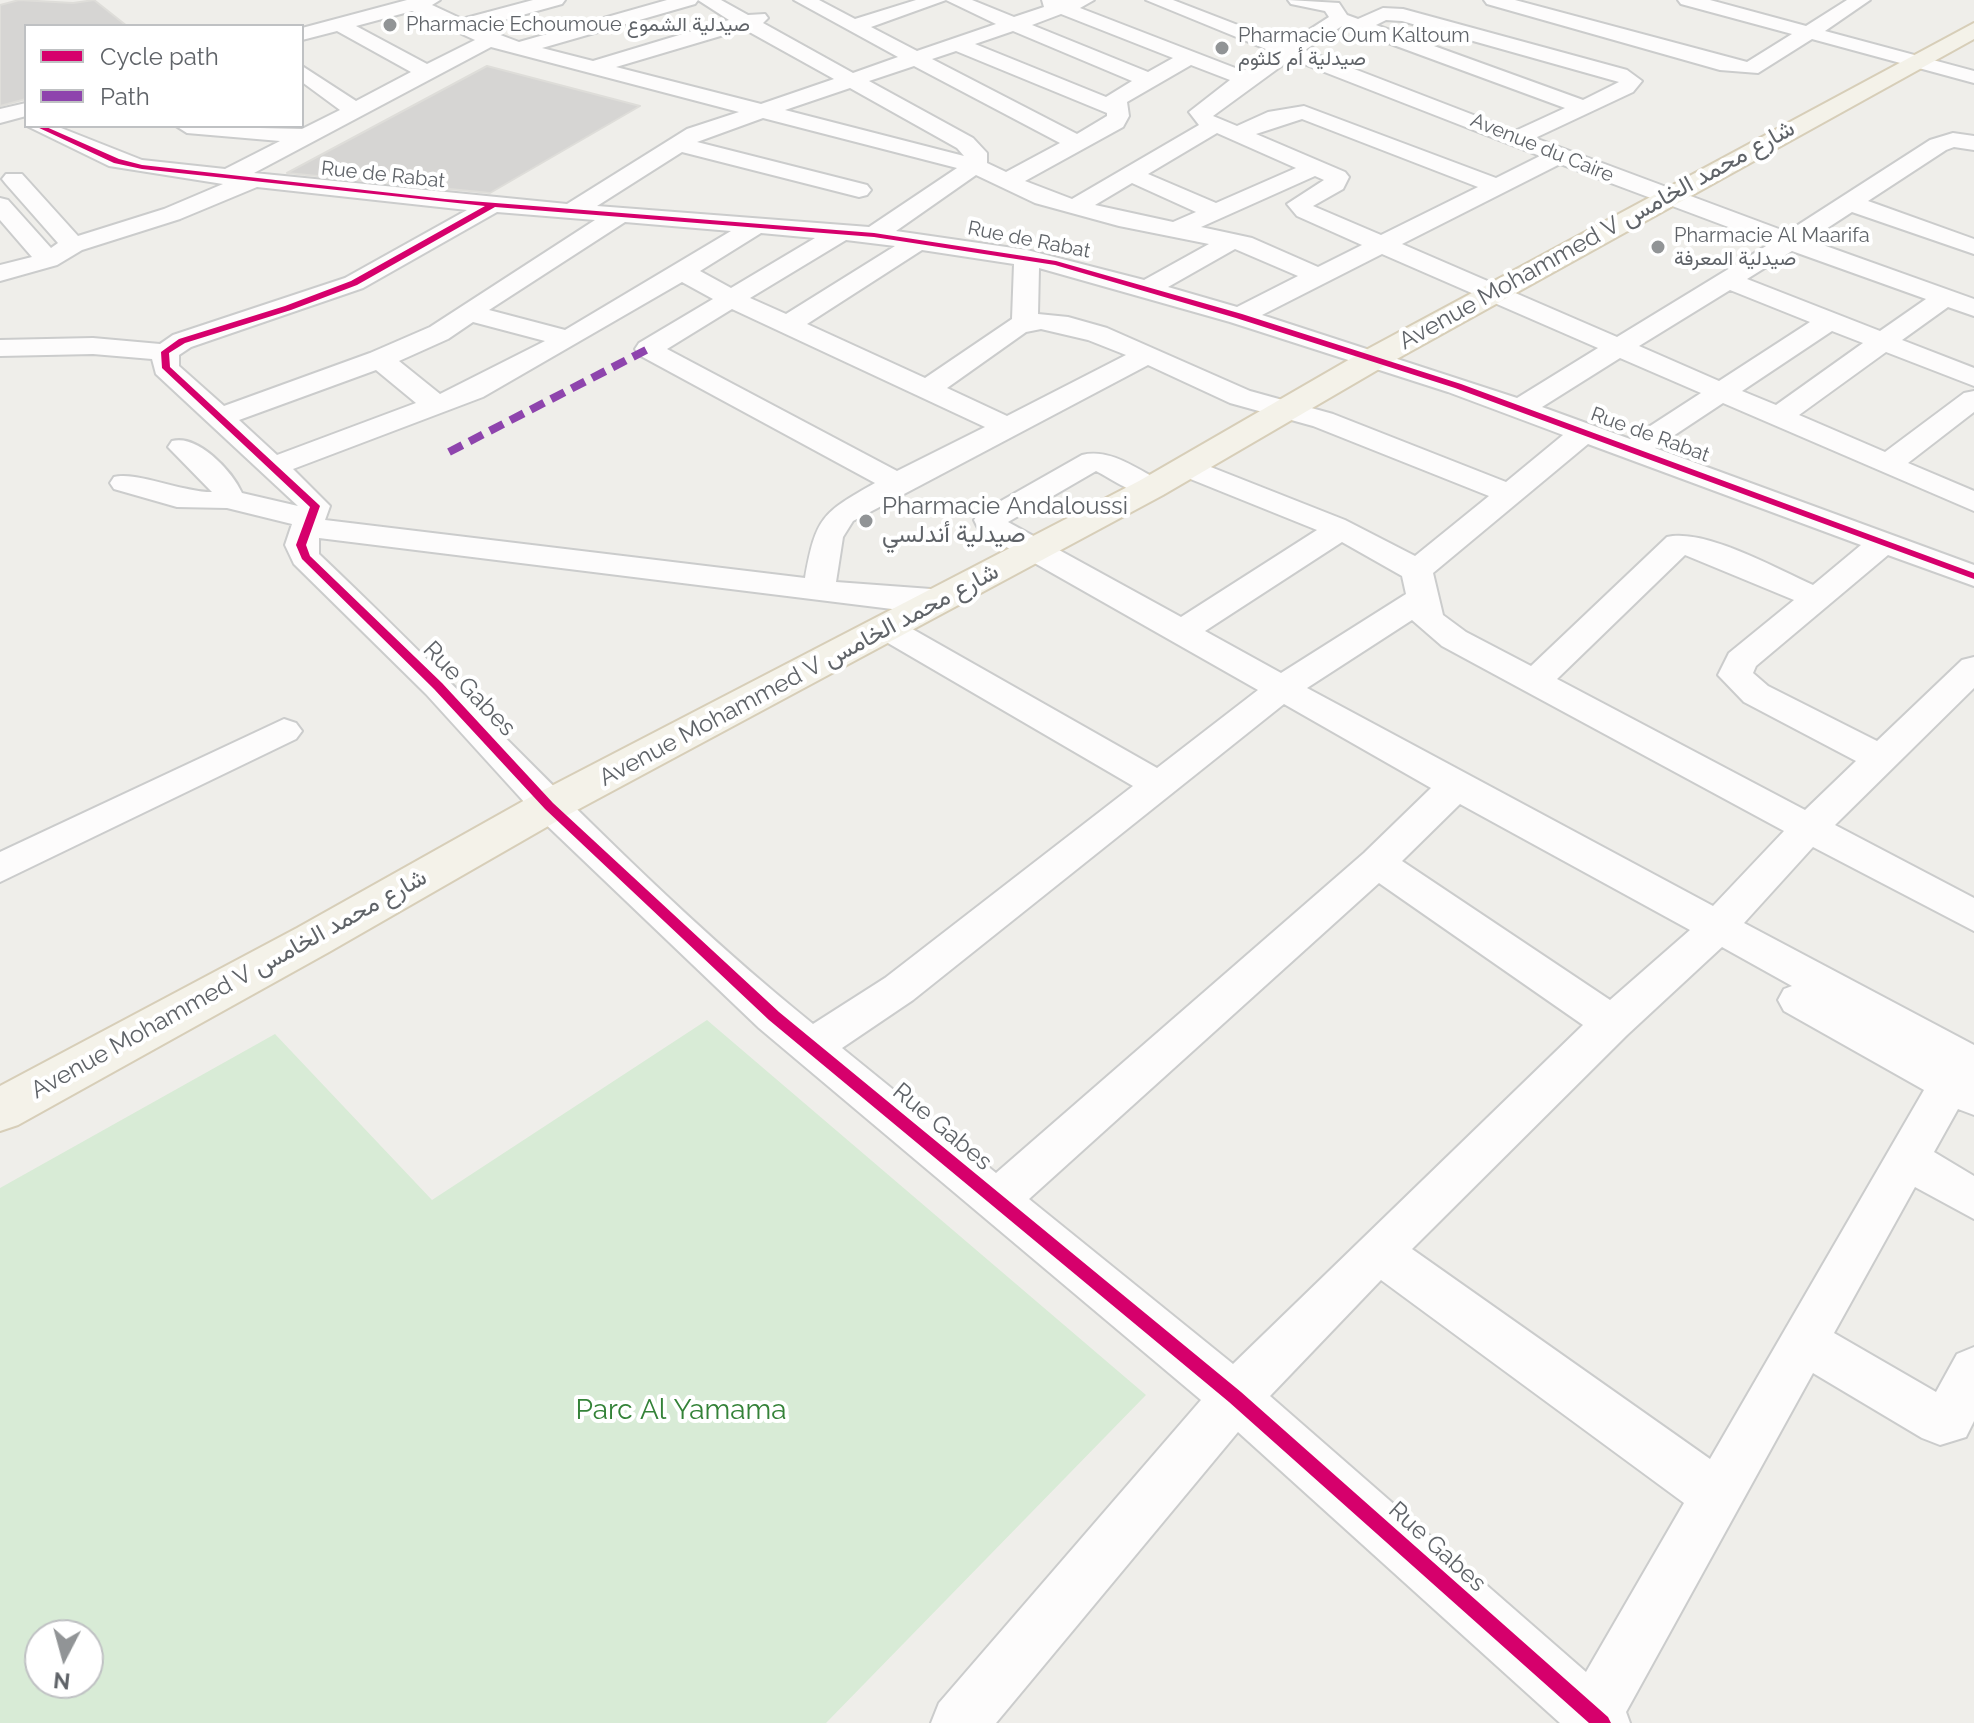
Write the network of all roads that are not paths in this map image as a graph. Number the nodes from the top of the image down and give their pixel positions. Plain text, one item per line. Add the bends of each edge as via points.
1 (362, 0) edge
2 (555, 0) edge
3 (688, 0) edge
4 (707, 0) edge
5 (936, 0) edge
6 (955, 0) edge
7 (1156, 0) edge
8 (1298, 0) edge
9 (1494, 0) edge
10 (1688, 0) edge
11 (1754, 0) edge
12 (1860, 0) edge
13 (810, 1) edge
14 (422, 2) edge
15 (1063, 2) edge
16 (1588, 6) dead end
17 (386, 12) junction
18 (1734, 12) junction
19 (1344, 13) edge
20 (1563, 19) junction
21 (746, 22) junction
22 (339, 24) junction
23 (1013, 25) junction
24 (459, 26) junction
25 (854, 26) junction
26 (1974, 30) edge
27 (1811, 32) junction
28 (304, 33) edge
29 (489, 40) junction
30 (956, 44) junction
31 (521, 48) junction
32 (1291, 49) junction
33 (1673, 49) junction
34 (1190, 57) junction
35 (916, 58) junction
36 (1916, 61) junction
37 (592, 68) junction
38 (426, 72) junction
39 (304, 75) edge
40 (1032, 75) junction
41 (1974, 77) edge
42 (855, 79) junction
43 (1245, 79) junction
44 (1148, 80) junction
45 (983, 93) junction
46 (1582, 107) junction
47 (24, 109) edge
48 (1116, 109) junction
49 (354, 110) junction
50 (763, 111) junction
51 (1, 115) edge
52 (24, 121) edge
53 (1217, 124) junction
54 (43, 128) edge
55 (210, 128) edge
56 (1239, 133) junction
57 (303, 136) junction
58 (1518, 138) junction
59 (1075, 142) junction
60 (1974, 143) edge
61 (677, 144) junction
62 (1560, 155) junction
63 (975, 166) junction
64 (1316, 167) junction
65 (1132, 175) junction
66 (226, 178) junction
67 (14, 179) dead end
68 (252, 181) junction
69 (1005, 182) junction
70 (1496, 186) junction
71 (859, 190) dead end
72 (1667, 197) junction
73 (1850, 203) junction
74 (0, 205) edge
75 (493, 205) junction
76 (1075, 207) junction
77 (572, 211) junction
78 (1217, 212) junction
79 (622, 214) junction
80 (1974, 222) edge
81 (758, 225) junction
82 (1175, 230) junction
83 (842, 232) junction
84 (874, 235) junction
85 (919, 241) junction
86 (1231, 241) junction
87 (1789, 242) junction
88 (1962, 243) edge
89 (73, 245) junction
90 (1383, 245) junction
91 (1027, 257) junction
92 (48, 260) junction
93 (683, 272) junction
94 (0, 273) edge
95 (1318, 276) junction
96 (1728, 280) junction
97 (1149, 288) junction
98 (1494, 292) junction
99 (1944, 298) junction
100 (731, 299) junction
101 (1974, 308) edge
102 (469, 313) junction
103 (1239, 316) junction
104 (1829, 321) junction
105 (1025, 322) junction
106 (787, 325) junction
107 (569, 339) junction
108 (1882, 342) junction
109 (1619, 347) junction
110 (0, 348) edge
111 (165, 352) junction
112 (1147, 355) junction
113 (1375, 358) junction
114 (380, 359) junction
115 (1974, 378) edge
116 (927, 390) junction
117 (1721, 392) junction
118 (1974, 399) edge
119 (437, 406) junction
120 (1521, 408) junction
121 (1289, 410) junction
122 (1778, 417) junction
123 (218, 418) junction
124 (1008, 427) junction
125 (1584, 432) junction
126 (182, 447) dead end
127 (1633, 450) junction
128 (1888, 464) junction
129 (272, 467) junction
130 (1188, 468) junction
131 (125, 483) dead end
132 (897, 483) junction
133 (1151, 488) junction
134 (1510, 494) junction
135 (230, 499) junction
136 (1974, 502) edge
137 (309, 517) junction
138 (1339, 530) junction
139 (1883, 543) junction
140 (1027, 556) junction
141 (1974, 576) edge
142 (821, 577) junction
143 (1420, 584) junction
144 (947, 598) junction
145 (1816, 598) junction
146 (888, 629) junction
147 (1184, 630) junction
148 (1974, 668) edge
149 (1534, 682) junction
150 (1274, 695) junction
151 (284, 731) dead end
152 (1880, 758) junction
153 (1160, 786) junction
154 (1447, 794) junction
155 (549, 806) junction
156 (1811, 826) junction
157 (1377, 863) junction
158 (0, 868) edge
159 (1974, 916) edge
160 (1708, 935) junction
161 (1612, 1023) junction
162 (811, 1047) junction
163 (1967, 1069) edge
164 (0, 1110) edge
165 (1907, 1159) junction
166 (1974, 1199) edge
167 (997, 1200) junction
168 (1378, 1251) junction
169 (1805, 1342) junction
170 (1974, 1370) edge
171 (1235, 1397) junction
172 (1718, 1496) junction
173 (1598, 1719) edge
174 (959, 1723) edge

1 - 17 street
2 - 24 street
3 - 31 street
4 - 21 street
5 - 25 street
6 - 23 street
7 - 32 street, Avenue du Caire
8 - 19 street
9 - 20 street
10 - 18 street
11 - 18 street
12 - 27 street
13 - 21 street
13 - 25 street
14 - 17 street
14 - 24 street
15 - 23 street
15 - 34 street
16 - 20 street
17 - 22 street
18 - 27 street
18 - 33 street
19 - 32 street
19 - 46 street
19 - 46 street via 1403,15 1632,81
20 - 33 street
21 - 37 street
21 - 42 street
22 - 28 street
22 - 38 street
23 - 30 street
23 - 44 street
24 - 29 street
25 - 35 street
26 - 36 main road, Avenue Mohammed V شارع محمد الخامس
27 - 33 street via 1751,69
27 - 36 street
29 - 31 street
29 - 38 street
30 - 35 street
30 - 40 street
31 - 37 street
32 - 43 street
32 - 58 street, Avenue du Caire
34 - 43 street
34 - 44 street
35 - 42 street
35 - 45 street
36 - 41 street
36 - 72 main road, Avenue Mohammed V شارع محمد الخامس
37 - 50 street
38 - 49 street
39 - 49 street
40 - 45 street
40 - 48 street
42 - 50 street
42 - 63 street via 965,143 976,153
43 - 53 street via 1200,112
44 - 48 street via 1116,99
45 - 59 street
46 - 58 street
47 - 51 street
48 - 59 street via 1115,122
49 - 57 street
50 - 61 street
50 - 63 street
51 - 52 street
53 - 56 street
53 - 65 street
54 - 66 street, Rue de Rabat via 117,161
55 - 57 street
56 - 64 street
56 - 70 street via 1304,112
57 - 66 street
58 - 62 street, Avenue du Caire
59 - 69 street
60 - 73 street via 1943,142
61 - 71 street
61 - 77 street
62 - 70 street
62 - 72 street, Avenue du Caire
63 - 69 street
63 - 84 street
64 - 78 street
64 - 90 street via 1337,181 1302,202 1301,208
65 - 76 street
65 - 78 street
66 - 68 street, Rue de Rabat
67 - 89 street
68 - 75 street, Rue de Rabat
68 - 89 street
69 - 76 street
70 - 90 street
72 - 87 street, Avenue du Caire
72 - 98 main road, Avenue Mohammed V شارع محمد الخامس
73 - 87 street
73 - 88 street
74 - 92 street
75 - 77 street, Rue de Rabat
75 - 111 street via 354,283 182,341
76 - 82 street
77 - 79 street, Rue de Rabat
78 - 82 street
79 - 81 street, Rue de Rabat
79 - 102 street
80 - 88 street
81 - 83 street, Rue de Rabat
81 - 93 street
82 - 86 street
83 - 84 street, Rue de Rabat
83 - 100 street
84 - 85 street, Rue de Rabat
85 - 91 street, Rue de Rabat
85 - 106 street
86 - 95 street
86 - 97 street
87 - 96 street
87 - 99 street, Avenue du Caire
89 - 92 street
90 - 95 street
90 - 98 street
91 - 97 street, Rue de Rabat
91 - 105 street
92 - 94 street
93 - 100 street
93 - 107 street
95 - 103 street
96 - 104 street
96 - 109 street
97 - 103 street, Rue de Rabat
98 - 109 street
98 - 113 main road, Avenue Mohammed V شارع محمد الخامس
99 - 101 street, Avenue du Caire
99 - 108 street
100 - 106 street
100 - 132 street via 648,349
102 - 107 street
102 - 114 street
103 - 113 street, Rue de Rabat
104 - 108 street
104 - 117 street
105 - 112 street via 1058,324
105 - 116 street
106 - 116 street
107 - 119 street
108 - 115 street
108 - 122 street
109 - 117 street
109 - 120 street
110 - 111 street via 93,346
111 - 123 street via 166,368
112 - 121 street via 1242,398
112 - 124 street
113 - 120 street, Rue de Rabat
113 - 121 main road, Avenue Mohammed V شارع محمد الخامس
114 - 119 street
114 - 123 street
116 - 124 street
117 - 122 street
117 - 127 street
118 - 128 street
119 - 129 street
120 - 125 street, Rue de Rabat
121 - 130 main road, Avenue Mohammed V شارع محمد الخامس
121 - 134 street
122 - 128 street
123 - 129 street
124 - 132 street
125 - 127 street, Rue de Rabat
125 - 134 street
126 - 135 street via 223,483
127 - 139 street, Rue de Rabat
128 - 136 street
129 - 137 street
130 - 133 main road, Avenue Mohammed V شارع محمد الخامس
130 - 138 street
131 - 135 street via 167,499
132 - 142 street via 841,515
133 - 140 main road, Avenue Mohammed V شارع محمد الخامس
133 - 140 street via 1092,461 989,520
134 - 143 street
135 - 137 street
137 - 142 street
137 - 155 street, Rue Gabes via 301,551 305,557 438,686
138 - 143 street
138 - 147 street
139 - 141 street, Rue de Rabat
139 - 145 street
140 - 144 main road, Avenue Mohammed V شارع محمد الخامس
140 - 147 street
140 - 150 street
142 - 144 street via 892,599
143 - 149 street via 1428,620
143 - 150 street
144 - 146 main road, Avenue Mohammed V شارع محمد الخامس
145 - 149 street via 1702,549 1678,544
145 - 152 street via 1741,661 1735,675 1756,694
146 - 153 street
146 - 155 main road, Avenue Mohammed V شارع محمد الخامس
147 - 150 street
148 - 152 street
149 - 156 street
150 - 153 street
150 - 154 street
151 - 158 street
152 - 156 street
153 - 162 street via 899,989
154 - 157 street
154 - 160 street
155 - 162 street, Rue Gabes
155 - 164 main road, Avenue Mohammed V شارع محمد الخامس
156 - 159 street
156 - 160 street
157 - 161 street
157 - 167 street
160 - 161 street
160 - 163 street
161 - 168 street
162 - 167 street, Rue Gabes
163 - 165 street
165 - 166 street
165 - 169 street
167 - 171 street, Rue Gabes
168 - 171 street
168 - 172 street
169 - 170 street via 1940,1421 1953,1413
169 - 172 street
171 - 173 street, Rue Gabes
171 - 174 street
172 - 173 street

